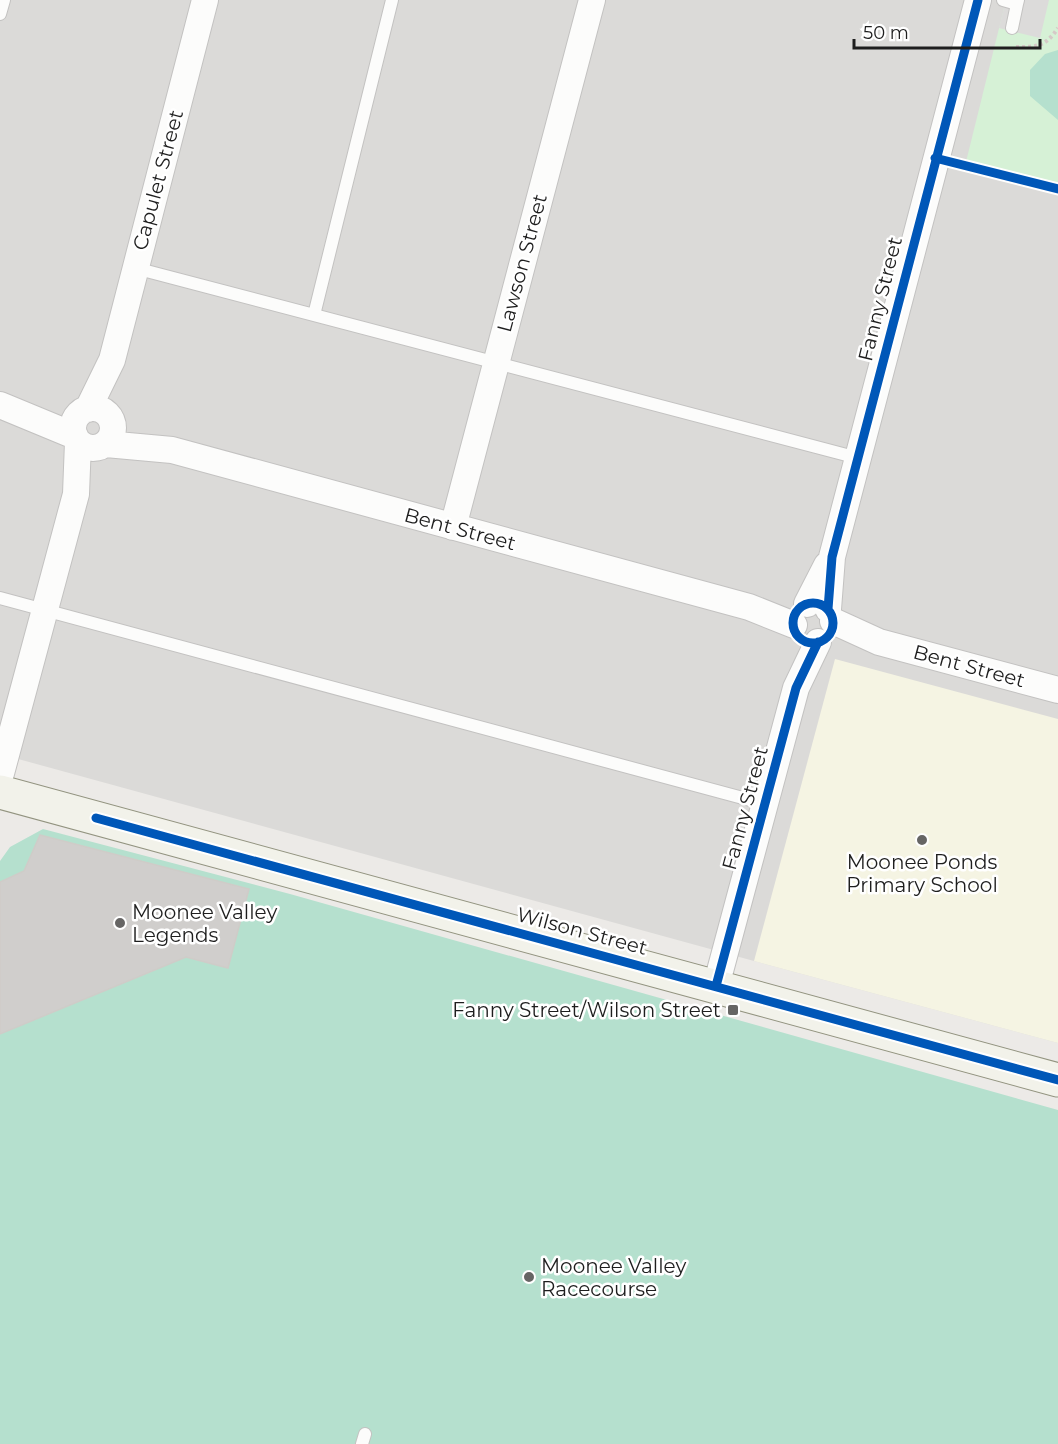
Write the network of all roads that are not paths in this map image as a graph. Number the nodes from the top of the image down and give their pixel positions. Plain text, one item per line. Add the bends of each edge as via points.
1 (4, 0) edge
2 (205, 0) edge
3 (392, 0) edge
4 (592, 0) edge
5 (978, 0) edge
6 (1003, 0) edge
7 (1018, 2) edge
8 (0, 14) edge
9 (1012, 28) dead end
10 (135, 268) junction
11 (314, 315) junction
12 (496, 362) junction
13 (4, 406) edge
14 (94, 429) junction
15 (858, 458) junction
16 (453, 527) junction
17 (0, 598) edge
18 (46, 610) junction
19 (813, 623) junction
20 (1058, 690) edge
21 (0, 777) edge
22 (0, 792) edge
23 (765, 804) junction
24 (716, 986) junction
25 (1058, 1080) edge

1 - 8 lane
2 - 10 street, Capulet Street
3 - 11 lane
4 - 12 street, Lawson Street
5 - 15 street, Fanny Street
6 - 7 lane
7 - 9 lane
10 - 11 lane
10 - 14 street, Capulet Street
11 - 12 lane
12 - 15 lane
12 - 16 street, Lawson Street
13 - 14 street, Bent Street
14 - 16 street, Bent Street
14 - 18 street, Capulet Street
15 - 19 street, Fanny Street
16 - 19 street, Bent Street
17 - 18 lane
18 - 21 street, Capulet Street
18 - 23 lane
19 - 20 street, Bent Street
19 - 23 street, Fanny Street
22 - 24 street, Wilson Street
23 - 24 street, Fanny Street
24 - 25 street, Wilson Street

